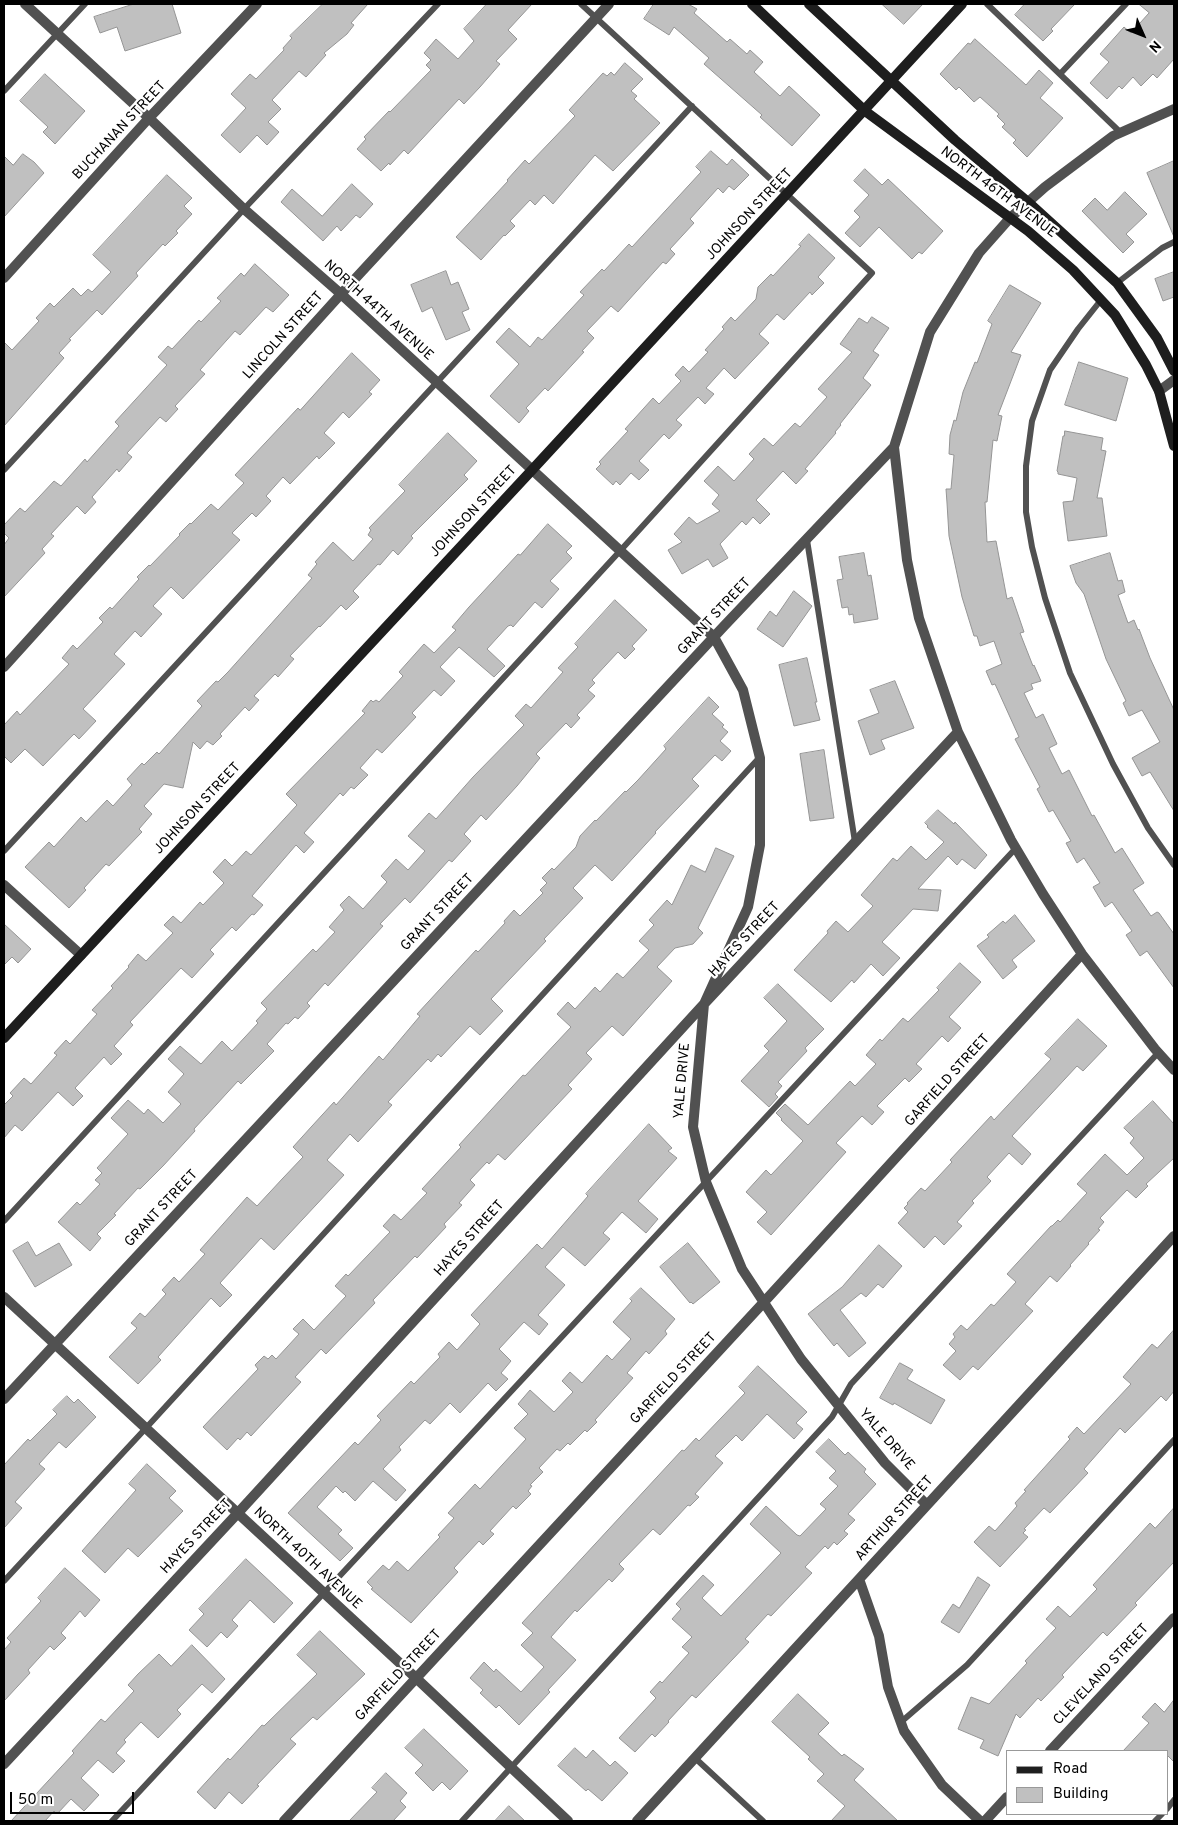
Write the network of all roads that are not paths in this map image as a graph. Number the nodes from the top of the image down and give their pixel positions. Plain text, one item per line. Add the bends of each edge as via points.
1 (25, 4) edge
2 (85, 4) edge
3 (257, 4) edge
4 (438, 4) edge
5 (581, 4) edge
6 (609, 4) edge
7 (752, 4) edge
8 (809, 4) edge
9 (962, 4) edge
10 (987, 4) edge
11 (1126, 4) edge
12 (596, 17) junction
13 (57, 33) junction
14 (1060, 74) junction
15 (892, 82) junction
16 (4, 91) edge
17 (692, 106) junction
18 (1174, 109) edge
19 (865, 111) junction
20 (149, 118) junction
21 (1121, 133) junction
22 (788, 194) junction
23 (1028, 202) junction
24 (244, 209) junction
25 (1010, 218) junction
26 (1174, 242) edge
27 (4, 278) edge
28 (1117, 283) junction
29 (341, 294) junction
30 (1101, 300) junction
31 (1174, 371) edge
32 (1174, 380) edge
33 (437, 382) junction
34 (1159, 390) junction
35 (1174, 446) edge
36 (894, 447) junction
37 (4, 470) edge
38 (532, 470) junction
39 (807, 540) junction
40 (620, 551) junction
41 (714, 637) junction
42 (4, 667) edge
43 (958, 732) junction
44 (760, 758) junction
45 (855, 842) junction
46 (1016, 848) junction
47 (4, 851) edge
48 (1174, 865) edge
49 (4, 885) edge
50 (81, 954) junction
51 (1082, 954) junction
52 (704, 1004) junction
53 (4, 1038) edge
54 (1158, 1052) junction
55 (1174, 1070) edge
56 (706, 1182) junction
57 (4, 1221) edge
58 (1174, 1236) edge
59 (4, 1297) edge
60 (764, 1302) junction
61 (55, 1343) junction
62 (4, 1399) edge
63 (838, 1405) junction
64 (146, 1428) junction
65 (1174, 1440) edge
66 (927, 1505) junction
67 (237, 1514) junction
68 (858, 1579) junction
69 (4, 1581) edge
70 (324, 1593) junction
71 (1174, 1618) edge
72 (416, 1678) junction
73 (901, 1722) junction
74 (1051, 1750) edge
75 (695, 1758) junction
76 (4, 1764) edge
77 (512, 1768) junction
78 (1006, 1799) edge
79 (112, 1821) edge
80 (284, 1821) edge
81 (462, 1821) edge
82 (568, 1821) edge
83 (637, 1821) edge
84 (763, 1821) edge
85 (980, 1821) edge
86 (985, 1821) edge

1 - 13 street, NORTH 44TH AVENUE
2 - 13 lane
3 - 20 street, BUCHANAN STREET
4 - 24 lane
5 - 12 lane
6 - 12 street, LINCOLN STREET
7 - 19 street, NORTH 46TH AVENUE
8 - 15 street, NORTH 46TH AVENUE
9 - 15 street, JOHNSON STREET
10 - 14 lane
11 - 14 lane
12 - 17 lane
12 - 29 street, LINCOLN STREET
13 - 16 lane
13 - 20 street, NORTH 44TH AVENUE
14 - 21 lane
15 - 19 street, JOHNSON STREET
15 - 23 street, NORTH 46TH AVENUE
17 - 22 lane
17 - 33 lane
18 - 21 street
19 - 22 street, JOHNSON STREET
19 - 25 street, NORTH 46TH AVENUE
20 - 24 street, NORTH 44TH AVENUE
20 - 27 street, BUCHANAN STREET
21 - 23 street
22 - 38 street, JOHNSON STREET
22 - 40 lane via 872,273
23 - 25 street
23 - 28 street, NORTH 46TH AVENUE
24 - 29 street, NORTH 44TH AVENUE
24 - 37 lane
25 - 30 street, NORTH 46TH AVENUE via 1073,270
25 - 36 street via 979,253 930,332
26 - 28 lane
28 - 31 street, NORTH 46TH AVENUE via 1157,338
29 - 33 street, NORTH 44TH AVENUE
29 - 42 street, LINCOLN STREET
30 - 34 street, NORTH 46TH AVENUE via 1115,315
30 - 48 lane via 1047,378 1032,421 1026,466 1026,512 1045,598 1070,673 1113,764 1148,828
32 - 34 street
33 - 38 street, NORTH 44TH AVENUE
33 - 47 lane
34 - 35 street, NORTH 46TH AVENUE
36 - 39 street, GRANT STREET
36 - 43 street via 907,560 919,618
38 - 40 street, NORTH 44TH AVENUE
38 - 50 street, JOHNSON STREET
39 - 41 street, GRANT STREET
39 - 45 lane
40 - 41 street, NORTH 44TH AVENUE
40 - 57 lane
41 - 44 street, YALE DRIVE via 743,690
41 - 61 street, GRANT STREET
43 - 45 street, HAYES STREET
43 - 46 street
44 - 52 street, YALE DRIVE via 760,845 748,907
44 - 64 lane
45 - 52 street, HAYES STREET
46 - 51 street
46 - 56 lane
49 - 50 street
50 - 53 street, JOHNSON STREET
51 - 54 street
51 - 60 street, GARFIELD STREET
52 - 56 street, YALE DRIVE via 693,1127
52 - 67 street, HAYES STREET
54 - 55 street
54 - 63 lane via 851,1384
56 - 60 street, YALE DRIVE via 742,1268
56 - 70 lane
58 - 66 street, ARTHUR STREET
59 - 61 street, NORTH 40TH AVENUE
60 - 63 street, YALE DRIVE via 801,1359
60 - 72 street, GARFIELD STREET
61 - 62 street, GRANT STREET
61 - 64 street, NORTH 40TH AVENUE
63 - 66 street, YALE DRIVE via 885,1463
63 - 77 lane via 832,1417
64 - 67 street, NORTH 40TH AVENUE
64 - 69 lane
65 - 73 lane via 967,1665
66 - 68 street, ARTHUR STREET
67 - 70 street, NORTH 40TH AVENUE
67 - 76 street, HAYES STREET
68 - 73 street via 879,1636 888,1687
68 - 75 street, ARTHUR STREET
70 - 72 street, NORTH 40TH AVENUE
70 - 79 lane
71 - 74 street, CLEVELAND STREET
72 - 77 street, NORTH 40TH AVENUE
72 - 80 street, GARFIELD STREET
73 - 85 street via 942,1785
75 - 83 street, ARTHUR STREET
75 - 84 lane
77 - 81 lane
77 - 82 street, NORTH 40TH AVENUE
78 - 86 street

